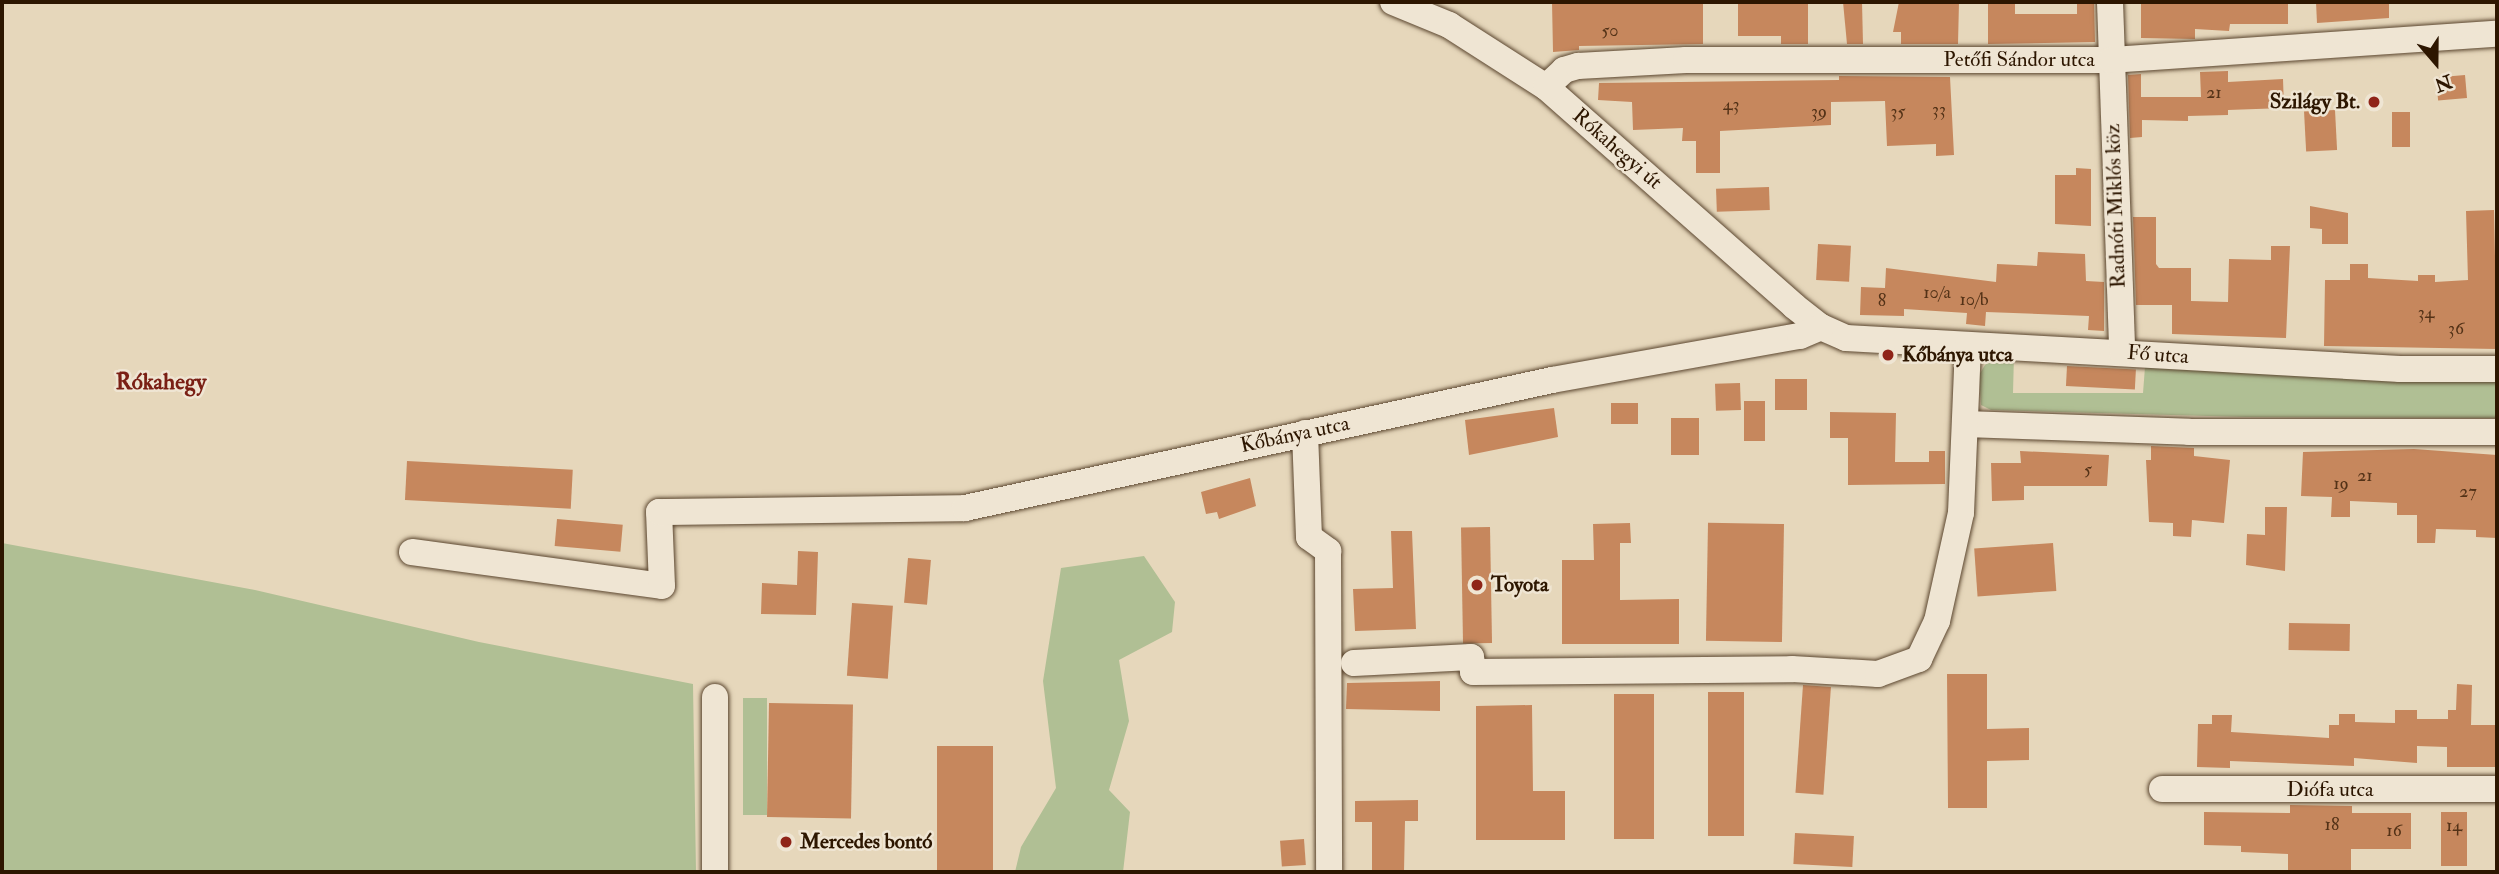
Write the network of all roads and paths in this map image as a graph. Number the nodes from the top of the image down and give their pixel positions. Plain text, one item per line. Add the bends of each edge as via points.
1 (1393, 2) edge
2 (2110, 2) edge
3 (2497, 34) edge
4 (2111, 60) junction
5 (1546, 87) junction
6 (1821, 327) junction
7 (1968, 345) junction
8 (2122, 352) junction
9 (2497, 369) edge
10 (1965, 424) junction
11 (2497, 432) edge
12 (1306, 433) junction
13 (412, 552) dead end
14 (1354, 663) dead end
15 (715, 697) dead end
16 (2162, 789) dead end
17 (2497, 789) edge
18 (715, 872) edge
19 (1329, 872) edge

1 - 5 street, Rókahegyi út via 1449,25
2 - 4 street, Radnóti Miklós köz
3 - 4 street, Petőfi Sándor utca
4 - 5 street, Petőfi Sándor utca via 1686,60 1578,66 1564,70
4 - 8 street, Radnóti Miklós köz
5 - 6 street, Rókahegyi út
6 - 7 street, Fő utca via 1875,343
6 - 12 street, Kőbánya utca via 1800,336 1552,380
7 - 8 street, Fő utca
7 - 10 street
8 - 9 street, Fő utca via 2400,369
10 - 11 street via 2189,432
10 - 14 street via 1961,513 1937,621 1919,659 1878,674 1792,669 1473,672 1472,657
12 - 13 street, Kőbánya utca via 965,508 659,512 662,586
12 - 19 street via 1309,537 1328,551
15 - 18 street
16 - 17 street, Diófa utca

